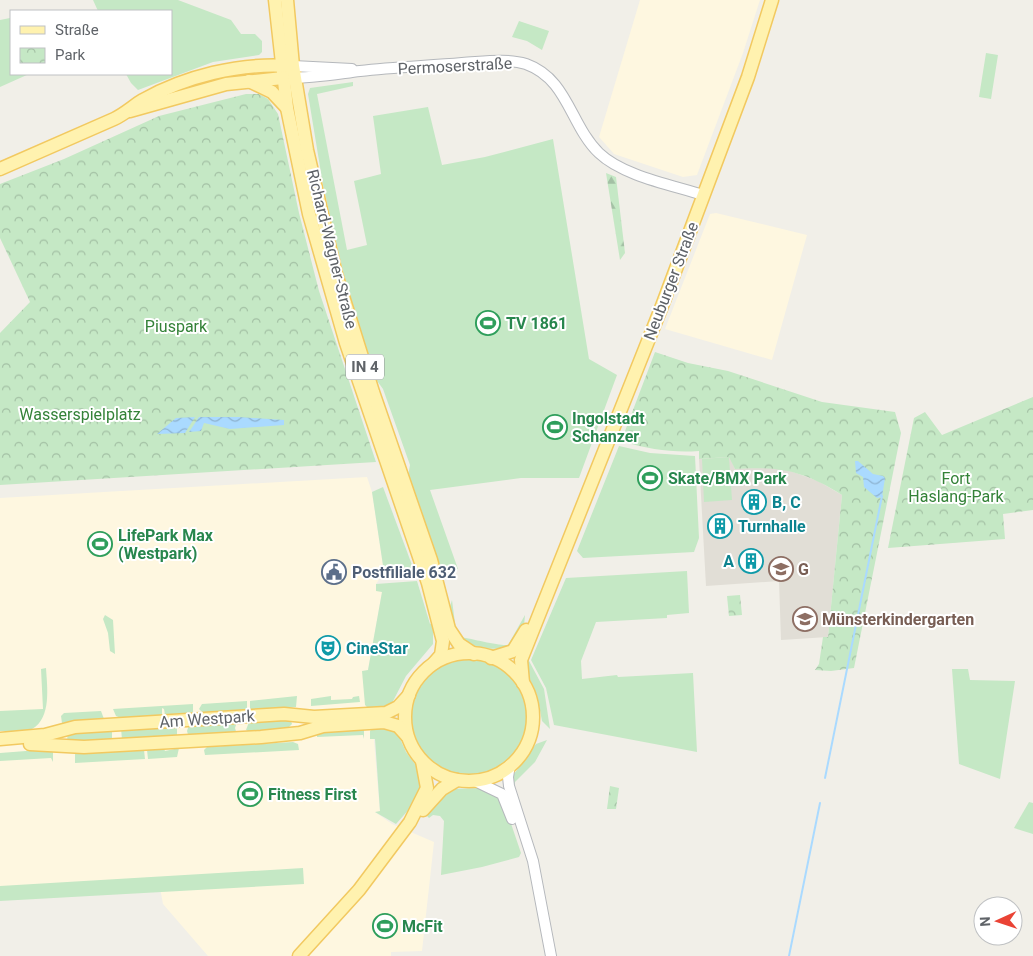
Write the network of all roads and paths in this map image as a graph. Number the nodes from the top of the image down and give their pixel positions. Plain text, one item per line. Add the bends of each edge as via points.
1 (275, 0) edge
2 (286, 0) edge
3 (772, 0) edge
4 (288, 72) junction
5 (249, 81) junction
6 (287, 108) junction
7 (130, 112) junction
8 (0, 169) edge
9 (703, 195) junction
10 (561, 559) junction
11 (436, 610) junction
12 (474, 654) junction
13 (491, 658) junction
14 (434, 663) junction
15 (522, 683) junction
16 (409, 695) junction
17 (379, 713) junction
18 (299, 715) junction
19 (246, 716) junction
20 (188, 720) junction
21 (112, 724) junction
22 (63, 729) junction
23 (407, 736) junction
24 (261, 737) junction
25 (246, 738) junction
26 (0, 739) edge
27 (184, 741) junction
28 (66, 745) junction
29 (0, 746) edge
30 (111, 746) junction
31 (422, 761) junction
32 (510, 765) junction
33 (458, 780) junction
34 (475, 781) junction
35 (410, 822) junction
36 (536, 885) junction
37 (299, 956) edge
38 (551, 956) edge

1 - 4 main road, Richard-Wagner-Straße
2 - 4 main road, Richard-Wagner-Straße
3 - 9 main road, Neuburger Straße via 748,77
4 - 5 main road
4 - 6 main road, Richard-Wagner-Straße / IN 4
4 - 7 main road via 245,67 194,79 141,101
4 - 9 street, Permoserstraße via 335,67 362,71 472,62 524,64 553,81 590,143 609,161
4 - 12 main road, Richard-Wagner-Straße / IN 4 via 354,335 425,540 449,628 459,644
5 - 6 main road via 272,92
5 - 7 main road via 197,91
6 - 11 main road, Richard-Wagner-Straße / IN 4 via 328,285
7 - 8 main road
9 - 10 main road, Neuburger Straße
10 - 13 main road, Neuburger Straße via 518,646 507,654
10 - 15 main road, Neuburger Straße via 521,660
11 - 14 main road, IN 4 via 443,644 441,655
11 - 17 main road via 438,637 435,649 412,672 396,702
12 - 13 main road
12 - 14 main road via 456,655
13 - 15 main road via 506,666
14 - 16 main road via 417,679
15 - 32 main road via 531,705 531,728 523,750
16 - 17 main road, Am Westpark via 392,711
16 - 23 main road via 405,718
17 - 18 main road, Am Westpark
18 - 19 main road, Am Westpark
18 - 24 main road via 292,729
19 - 20 main road, Am Westpark
19 - 25 main road via 240,728
20 - 21 main road, Am Westpark
20 - 27 main road via 181,726
21 - 22 main road, Am Westpark
21 - 30 main road via 118,736
22 - 26 main road, Am Westpark via 45,735
22 - 28 main road
23 - 24 main road, Am Westpark via 398,726 384,722 323,726 300,733
23 - 31 main road
24 - 25 main road, Am Westpark
25 - 27 main road, Am Westpark
27 - 30 main road, Am Westpark
28 - 29 main road, Am Westpark
28 - 30 main road, Am Westpark
31 - 33 main road via 440,774
31 - 35 main road via 428,788
32 - 34 main road via 492,776
32 - 36 street via 509,786 533,861
33 - 34 main road
33 - 35 main road via 442,789
34 - 36 street via 502,794
35 - 37 main road via 359,890
36 - 38 street

